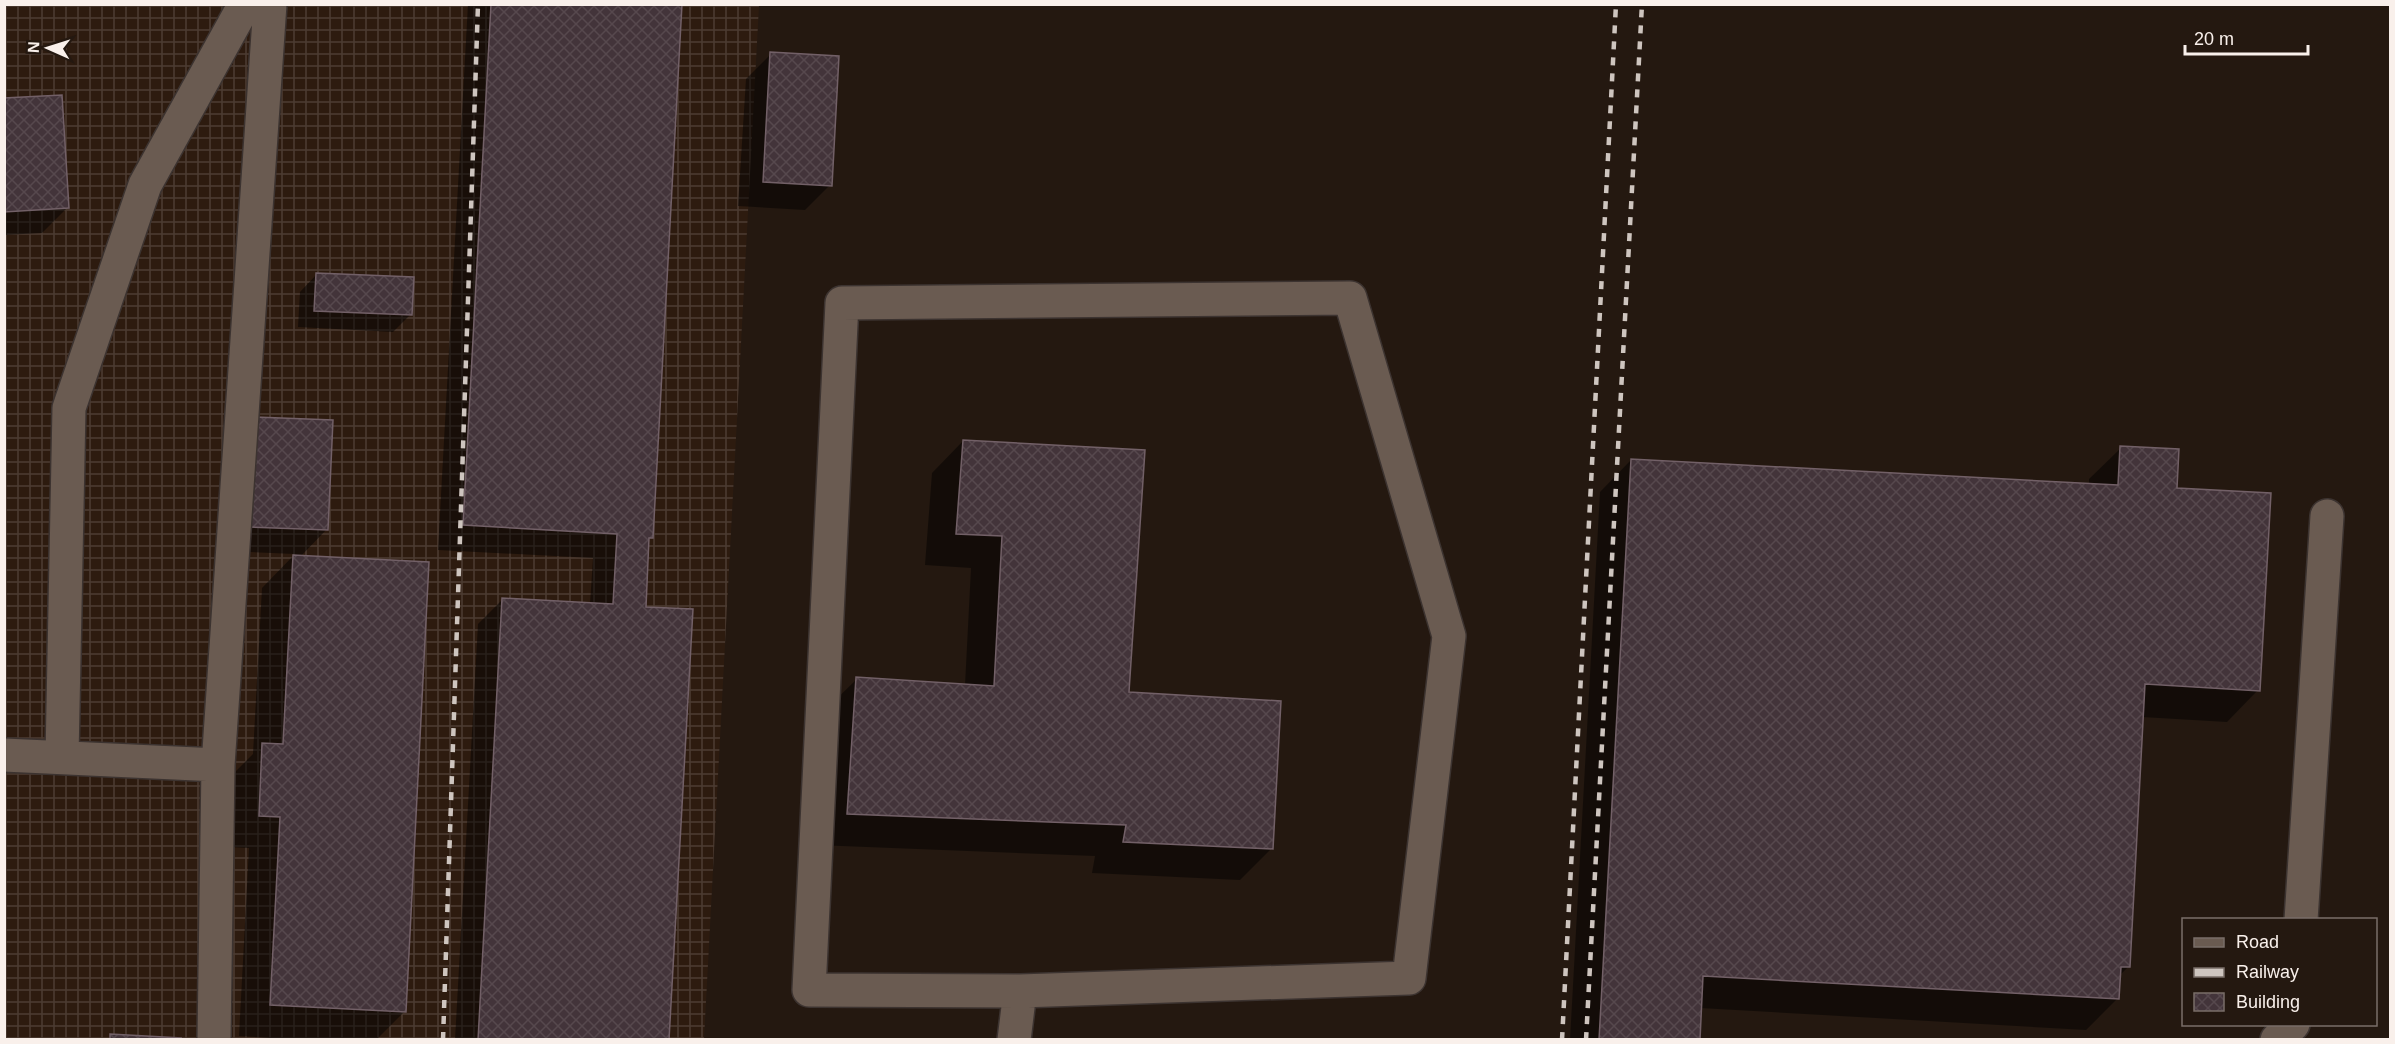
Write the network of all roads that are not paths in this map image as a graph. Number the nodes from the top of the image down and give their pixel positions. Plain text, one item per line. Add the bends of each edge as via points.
1 (245, 4) edge
2 (270, 4) edge
3 (2326, 516) dead end
4 (4, 755) edge
5 (62, 758) junction
6 (218, 765) junction
7 (2301, 918) edge
8 (1020, 991) junction
9 (2291, 1026) edge
10 (214, 1040) edge
11 (1014, 1040) edge
12 (2277, 1040) edge

1 - 5 lane via 145,185 69,408
2 - 6 lane
3 - 7 lane
4 - 5 lane
5 - 6 lane
6 - 10 lane
8 - 8 lane via 1409,978 1449,636 1350,298 842,303 809,990
8 - 11 lane
9 - 12 lane

